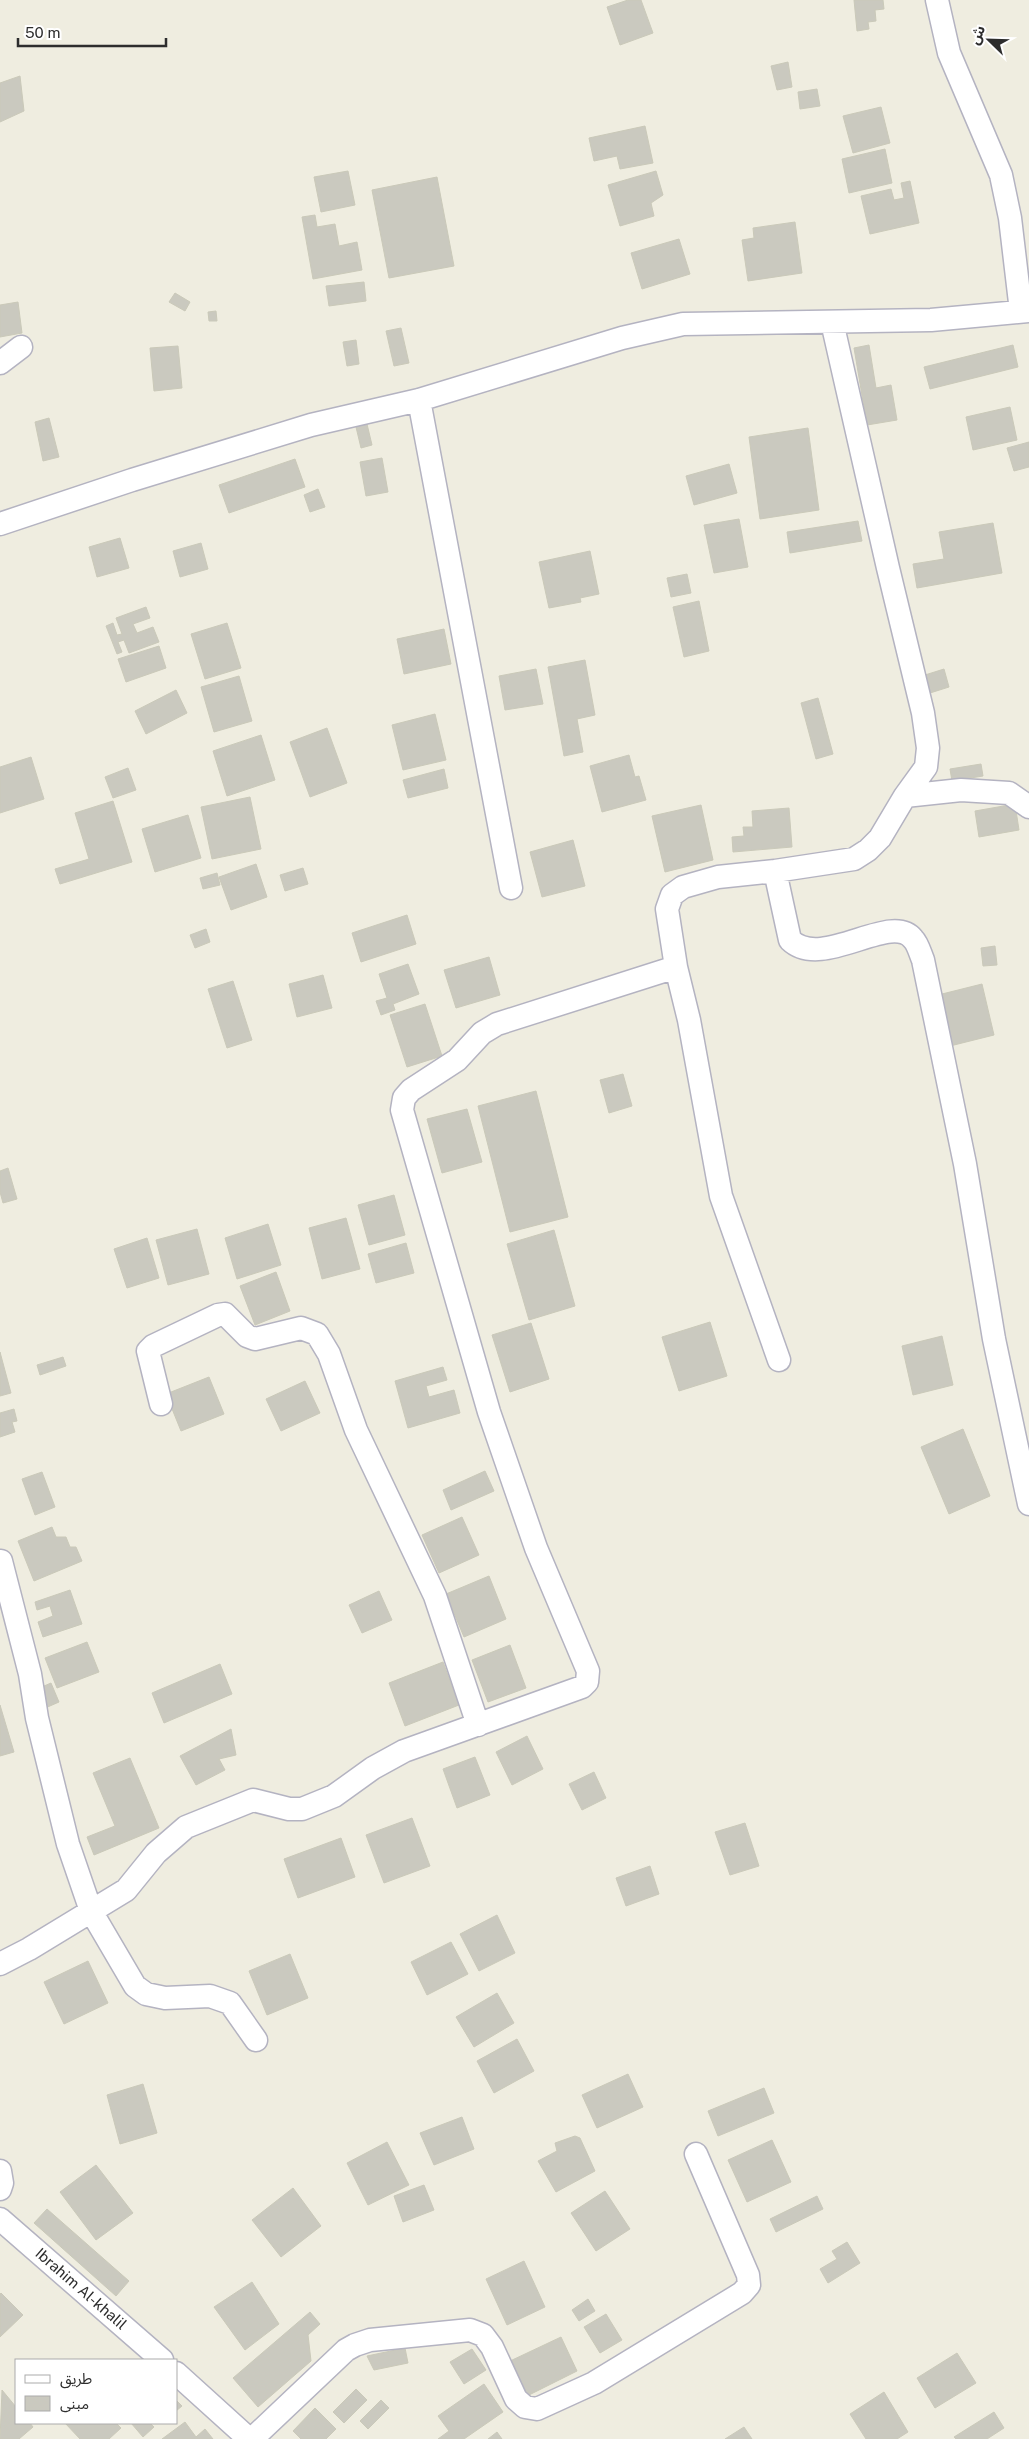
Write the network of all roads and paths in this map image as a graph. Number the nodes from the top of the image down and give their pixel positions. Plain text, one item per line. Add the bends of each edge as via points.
1 (937, 0) edge
2 (1025, 311) edge
3 (832, 322) junction
4 (21, 347) dead end
5 (0, 363) edge
6 (419, 400) junction
7 (0, 522) edge
8 (905, 796) junction
9 (1029, 807) edge
10 (775, 872) junction
11 (511, 888) dead end
12 (676, 967) junction
13 (779, 1360) dead end
14 (160, 1404) dead end
15 (1029, 1504) edge
16 (1, 1561) edge
17 (478, 1725) junction
18 (91, 1911) junction
19 (0, 1964) edge
20 (256, 2040) dead end
21 (696, 2154) dead end
22 (0, 2171) edge
23 (0, 2190) edge
24 (0, 2219) edge
25 (161, 2359) edge
26 (178, 2375) edge
27 (250, 2439) edge

1 - 2 street via 949,53 1000,175
2 - 3 street via 931,320
3 - 6 street via 683,324 622,338
3 - 8 street via 923,713 928,748 926,767
4 - 5 street
6 - 7 street via 312,425
6 - 11 street
8 - 9 street via 961,790 1009,793
8 - 10 street via 880,838 854,859
10 - 12 street via 718,877 683,886 672,895 667,908
10 - 15 street via 790,940 796,946 807,950 903,931 913,938 923,960 965,1164 994,1339
12 - 13 street via 689,1020 721,1196
12 - 17 street via 497,1024 482,1033 456,1060 404,1098 402,1110 489,1412 536,1548 588,1672 587,1682 582,1688
14 - 17 street via 148,1351 152,1346 218,1315 225,1314 247,1336 255,1339 300,1328 317,1334 330,1354 356,1430 434,1596
16 - 18 street via 68,1844
17 - 18 street via 404,1750 334,1796 302,1810 253,1800 186,1827 156,1853 126,1890
18 - 19 street
18 - 20 street via 135,1986 146,1994 165,1998 210,1996 230,2003
21 - 27 street via 748,2275 749,2285 742,2293 594,2382 537,2409 525,2407 516,2399 483,2335 470,2330 370,2340 346,2350
22 - 23 street
24 - 25 street, Ibrahim Al-khalil
26 - 27 street

